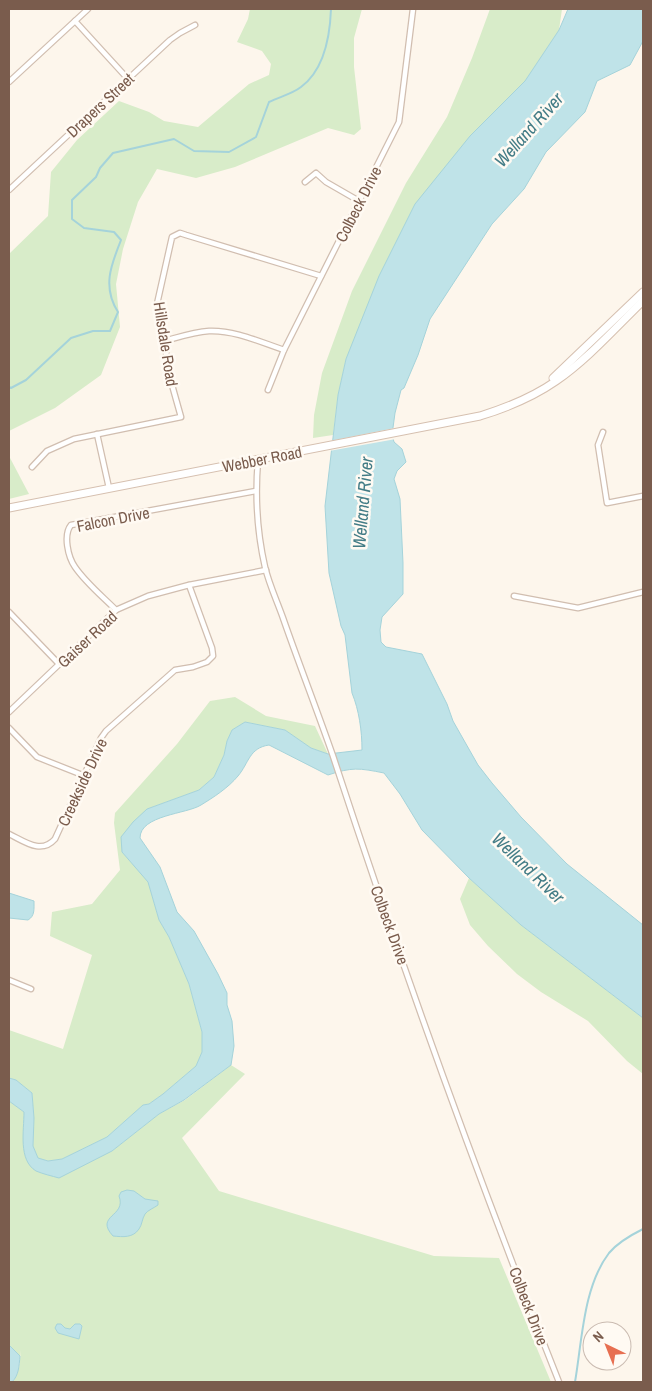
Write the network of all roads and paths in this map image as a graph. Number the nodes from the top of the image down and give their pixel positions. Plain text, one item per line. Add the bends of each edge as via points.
1 (88, 9) edge
2 (413, 9) edge
3 (75, 21) junction
4 (196, 25) dead end
5 (128, 79) junction
6 (10, 80) edge
7 (305, 182) dead end
8 (9, 190) edge
9 (359, 201) junction
10 (321, 276) junction
11 (643, 292) edge
12 (642, 302) edge
13 (164, 342) junction
14 (284, 350) junction
15 (268, 390) dead end
16 (513, 404) junction
17 (603, 432) dead end
18 (97, 434) junction
19 (258, 460) junction
20 (32, 467) dead end
21 (109, 488) junction
22 (256, 491) junction
23 (643, 496) edge
24 (9, 508) edge
25 (266, 570) junction
26 (189, 585) junction
27 (643, 592) edge
28 (514, 596) dead end
29 (116, 610) junction
30 (9, 612) edge
31 (59, 664) junction
32 (9, 712) edge
33 (9, 728) edge
34 (84, 776) junction
35 (9, 834) edge
36 (9, 980) edge
37 (30, 989) dead end
38 (558, 1382) edge

1 - 3 street
2 - 9 street, Colbeck Drive via 399,122
3 - 5 street
3 - 6 street
4 - 5 street, Drapers Street via 170,40
5 - 8 street, Drapers Street
7 - 9 street via 316,173
9 - 10 street, Colbeck Drive
10 - 13 street, Hillsdale Road via 186,235 175,235 168,250 157,304
10 - 14 street, Colbeck Drive
11 - 16 main road, Webber Road via 567,366
12 - 16 main road, Webber Road via 575,367 547,387
13 - 14 street via 208,331 224,332
13 - 18 street, Hillsdale Road via 181,417
14 - 15 street, Colbeck Drive
16 - 19 main road, Webber Road via 480,416
17 - 23 street via 598,445 607,503
18 - 20 street, Hillsdale Road via 54,446
18 - 21 street
19 - 21 main road, Webber Road
19 - 22 street, Colbeck Drive
21 - 24 main road, Webber Road
22 - 25 street, Colbeck Drive
22 - 29 street, Falcon Drive via 71,525 66,537 73,565
25 - 26 street, Gaiser Road
25 - 38 street, Colbeck Drive via 461,1126
26 - 29 street, Gaiser Road via 148,596
26 - 34 street, Creekside Drive via 212,656 208,662 175,670 123,715 101,738
27 - 28 street via 578,608
29 - 31 street, Gaiser Road
30 - 31 street
31 - 32 street, Gaiser Road
33 - 34 street via 37,757
34 - 35 street, Creekside Drive via 51,844 36,847
36 - 37 street

